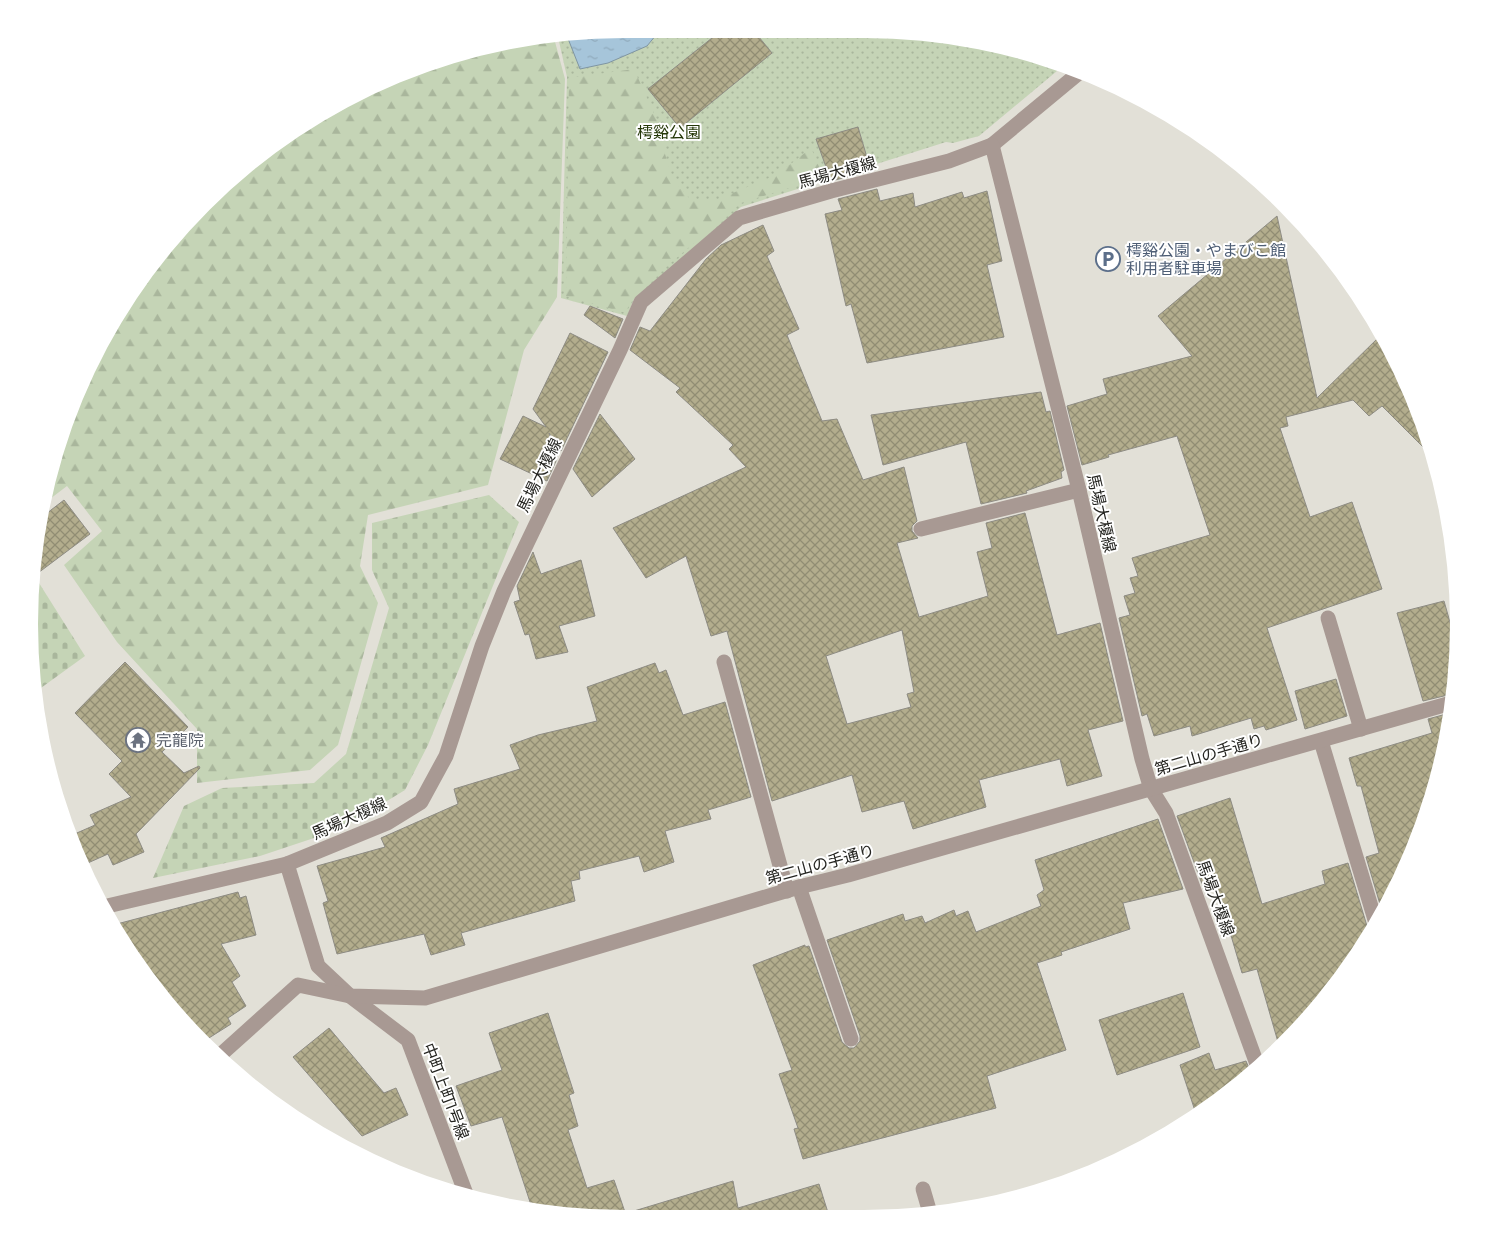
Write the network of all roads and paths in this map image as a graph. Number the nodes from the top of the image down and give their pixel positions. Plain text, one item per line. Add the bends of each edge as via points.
1 (1074, 77) edge
2 (992, 145) junction
3 (1079, 490) junction
4 (921, 528) dead end
5 (1328, 618) dead end
6 (724, 662) dead end
7 (1444, 705) edge
8 (1361, 729) junction
9 (1322, 741) junction
10 (1151, 789) junction
11 (287, 864) junction
12 (793, 889) junction
13 (110, 906) edge
14 (1373, 914) edge
15 (350, 996) junction
16 (851, 1039) dead end
17 (223, 1052) edge
18 (1256, 1061) edge
19 (464, 1188) edge
20 (923, 1189) dead end
21 (928, 1206) edge

1 - 2 street
2 - 3 street, 馬場大榎線
2 - 11 street, 馬場大榎線 via 949,161 739,218 641,302 504,591 482,646 446,756 421,802 387,823
3 - 4 street
3 - 10 street, 馬場大榎線
5 - 8 street
6 - 12 street
7 - 8 street, 第二山の手通り
8 - 9 street, 第二山の手通り
9 - 10 street, 第二山の手通り
9 - 14 street
10 - 12 street, 第二山の手通り
10 - 18 street, 馬場大榎線 via 1166,812
11 - 13 street, 馬場大榎線
11 - 15 street, 中町上町1号線 via 318,966
12 - 15 street, 第二山の手通り via 424,998
12 - 16 street
15 - 17 street, 第二山の手通り via 298,985
15 - 19 street, 中町上町1号線 via 408,1040
20 - 21 street

